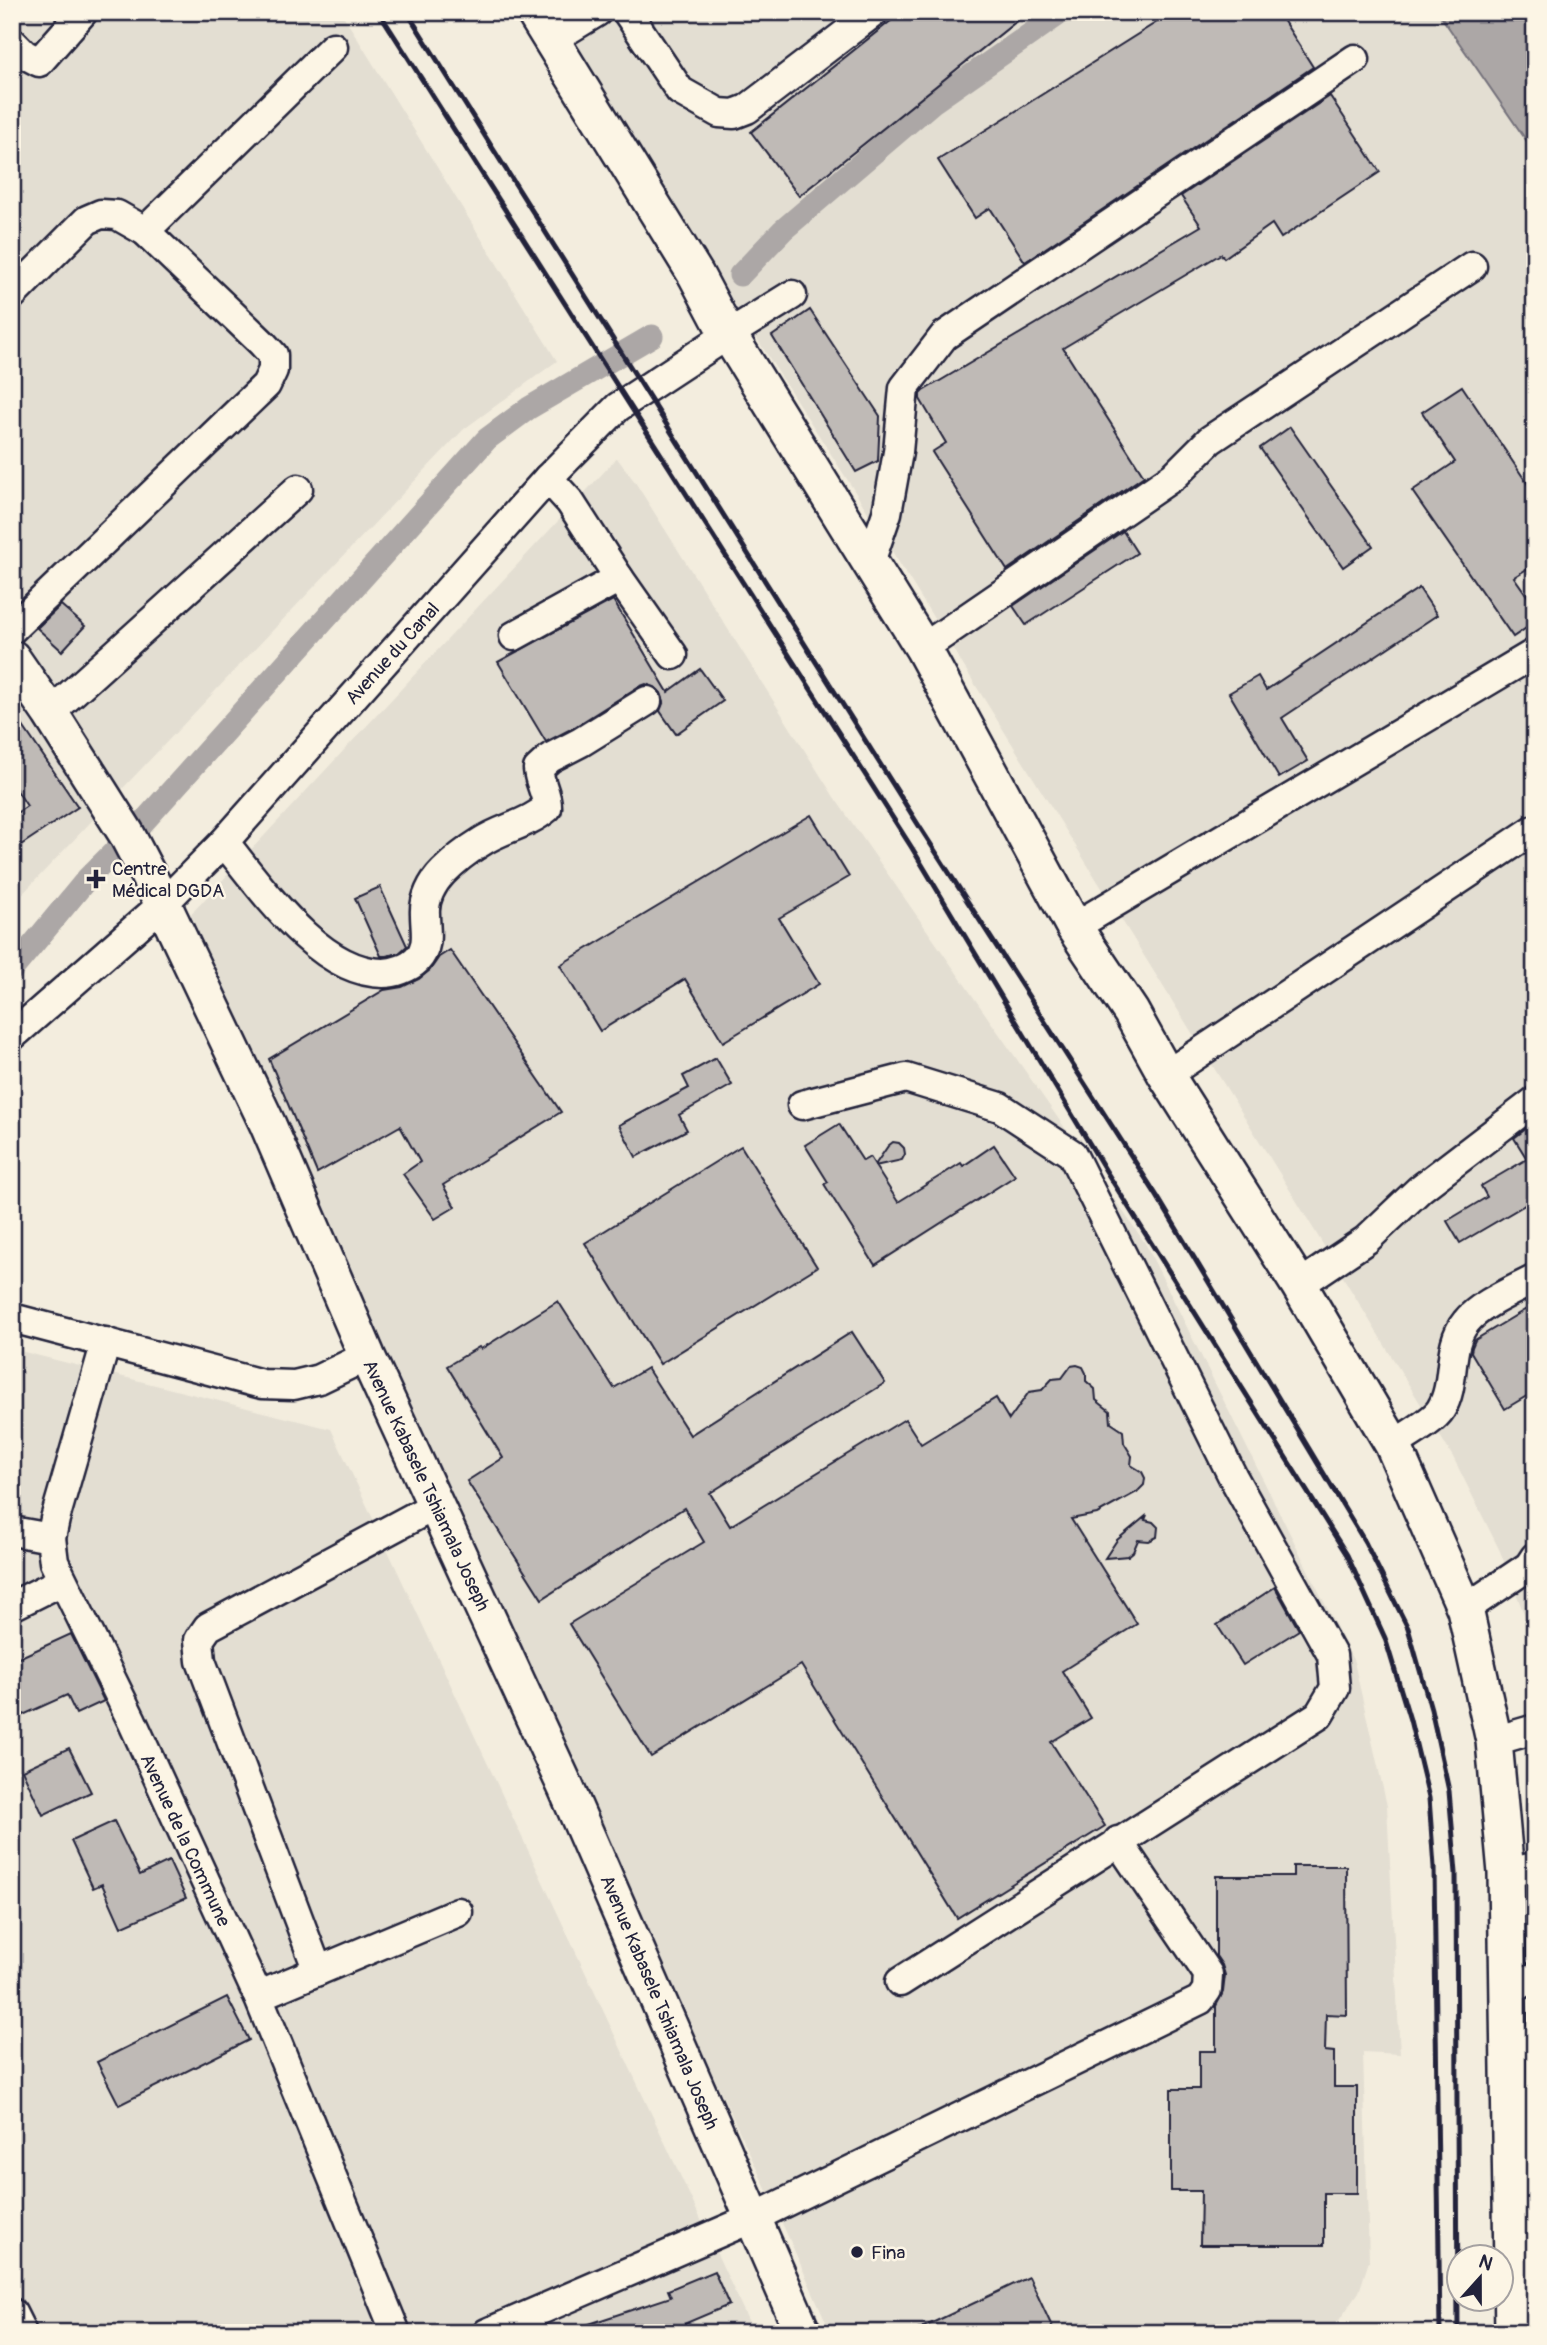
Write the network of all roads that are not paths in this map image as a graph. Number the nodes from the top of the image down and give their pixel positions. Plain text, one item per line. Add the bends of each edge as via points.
1 (83, 12) edge
2 (597, 12) edge
3 (627, 12) edge
4 (874, 12) edge
5 (542, 26) edge
6 (12, 42) edge
7 (333, 47) dead end
8 (1355, 59) dead end
9 (145, 231) junction
10 (1472, 266) dead end
11 (12, 295) edge
12 (792, 295) dead end
13 (725, 329) junction
14 (548, 478) junction
15 (298, 489) dead end
16 (870, 562) junction
17 (619, 578) junction
18 (12, 629) edge
19 (514, 636) dead end
20 (923, 648) junction
21 (1535, 653) edge
22 (673, 655) dead end
23 (12, 658) edge
24 (647, 701) dead end
25 (50, 713) junction
26 (1535, 829) edge
27 (224, 842) junction
28 (163, 904) junction
29 (1074, 927) junction
30 (12, 1036) edge
31 (1166, 1075) junction
32 (1535, 1101) edge
33 (802, 1105) dead end
34 (1535, 1279) edge
35 (1299, 1285) junction
36 (12, 1318) edge
37 (106, 1342) junction
38 (367, 1356) junction
39 (1394, 1444) junction
40 (436, 1505) junction
41 (12, 1531) edge
42 (51, 1538) junction
43 (1535, 1557) edge
44 (62, 1581) junction
45 (12, 1606) edge
46 (1465, 1609) junction
47 (1535, 1730) edge
48 (1494, 1741) junction
49 (1118, 1841) junction
50 (1521, 1870) edge
51 (458, 1912) dead end
52 (318, 1971) junction
53 (900, 1982) dead end
54 (1521, 1984) edge
55 (258, 1996) junction
56 (1522, 2040) edge
57 (753, 2218) junction
58 (1524, 2257) edge
59 (12, 2313) edge
60 (22, 2333) edge
61 (396, 2333) edge
62 (487, 2333) edge
63 (803, 2333) edge
64 (1513, 2333) edge

1 - 6 street via 39,62
2 - 5 street
3 - 4 street via 680,91 719,113 734,114 747,109
5 - 13 main road
7 - 9 street
8 - 16 street via 944,336 904,388 887,513
9 - 11 street via 117,215 87,220
9 - 18 street via 273,355 273,370 266,385
10 - 20 street via 1210,440 1174,476
12 - 13 street, Avenue du Canal
13 - 14 street, Avenue du Canal via 618,407
13 - 16 main road
14 - 17 street via 570,502
14 - 27 street, Avenue du Canal
15 - 25 street
16 - 20 main road
17 - 19 street
17 - 22 street
20 - 29 main road
21 - 29 street
23 - 25 main road, Avenue Kabasele Tshiamala Joseph
24 - 27 street via 550,758 538,769 547,808 482,841 443,872 427,898 425,947 416,961 401,970 367,973 309,941
25 - 28 main road, Avenue Kabasele Tshiamala Joseph via 126,833
26 - 31 street
27 - 28 street, Avenue du Canal
28 - 30 street, Avenue du Canal
28 - 38 main road, Avenue Kabasele Tshiamala Joseph via 268,1125
29 - 31 main road via 1132,1012
31 - 35 main road
32 - 35 street via 1420,1189 1366,1240
33 - 49 street via 905,1078 1000,1107 1072,1154 1233,1478 1332,1655 1335,1688 1319,1715
34 - 39 street via 1466,1321 1457,1339 1449,1391 1440,1412
35 - 39 main road
36 - 37 street
37 - 38 street via 262,1384 294,1385 318,1379
37 - 42 street, Avenue de la Commune
38 - 40 main road, Avenue Kabasele Tshiamala Joseph
39 - 46 main road
40 - 52 street via 208,1627 199,1640 201,1661
40 - 57 main road, Avenue Kabasele Tshiamala Joseph via 566,1788
41 - 42 street
42 - 44 street, Avenue de la Commune
43 - 46 street via 1529,1566
44 - 45 street
44 - 55 street, Avenue de la Commune via 132,1721
46 - 48 main road
47 - 48 street
48 - 50 main road
49 - 53 street
49 - 57 street via 1208,1975 1200,2000
50 - 54 main road
51 - 52 street
52 - 55 street
54 - 56 main road
55 - 61 street, Avenue de la Commune
56 - 58 main road
57 - 62 street
57 - 63 main road, Avenue Kabasele Tshiamala Joseph
58 - 64 main road
59 - 60 street

